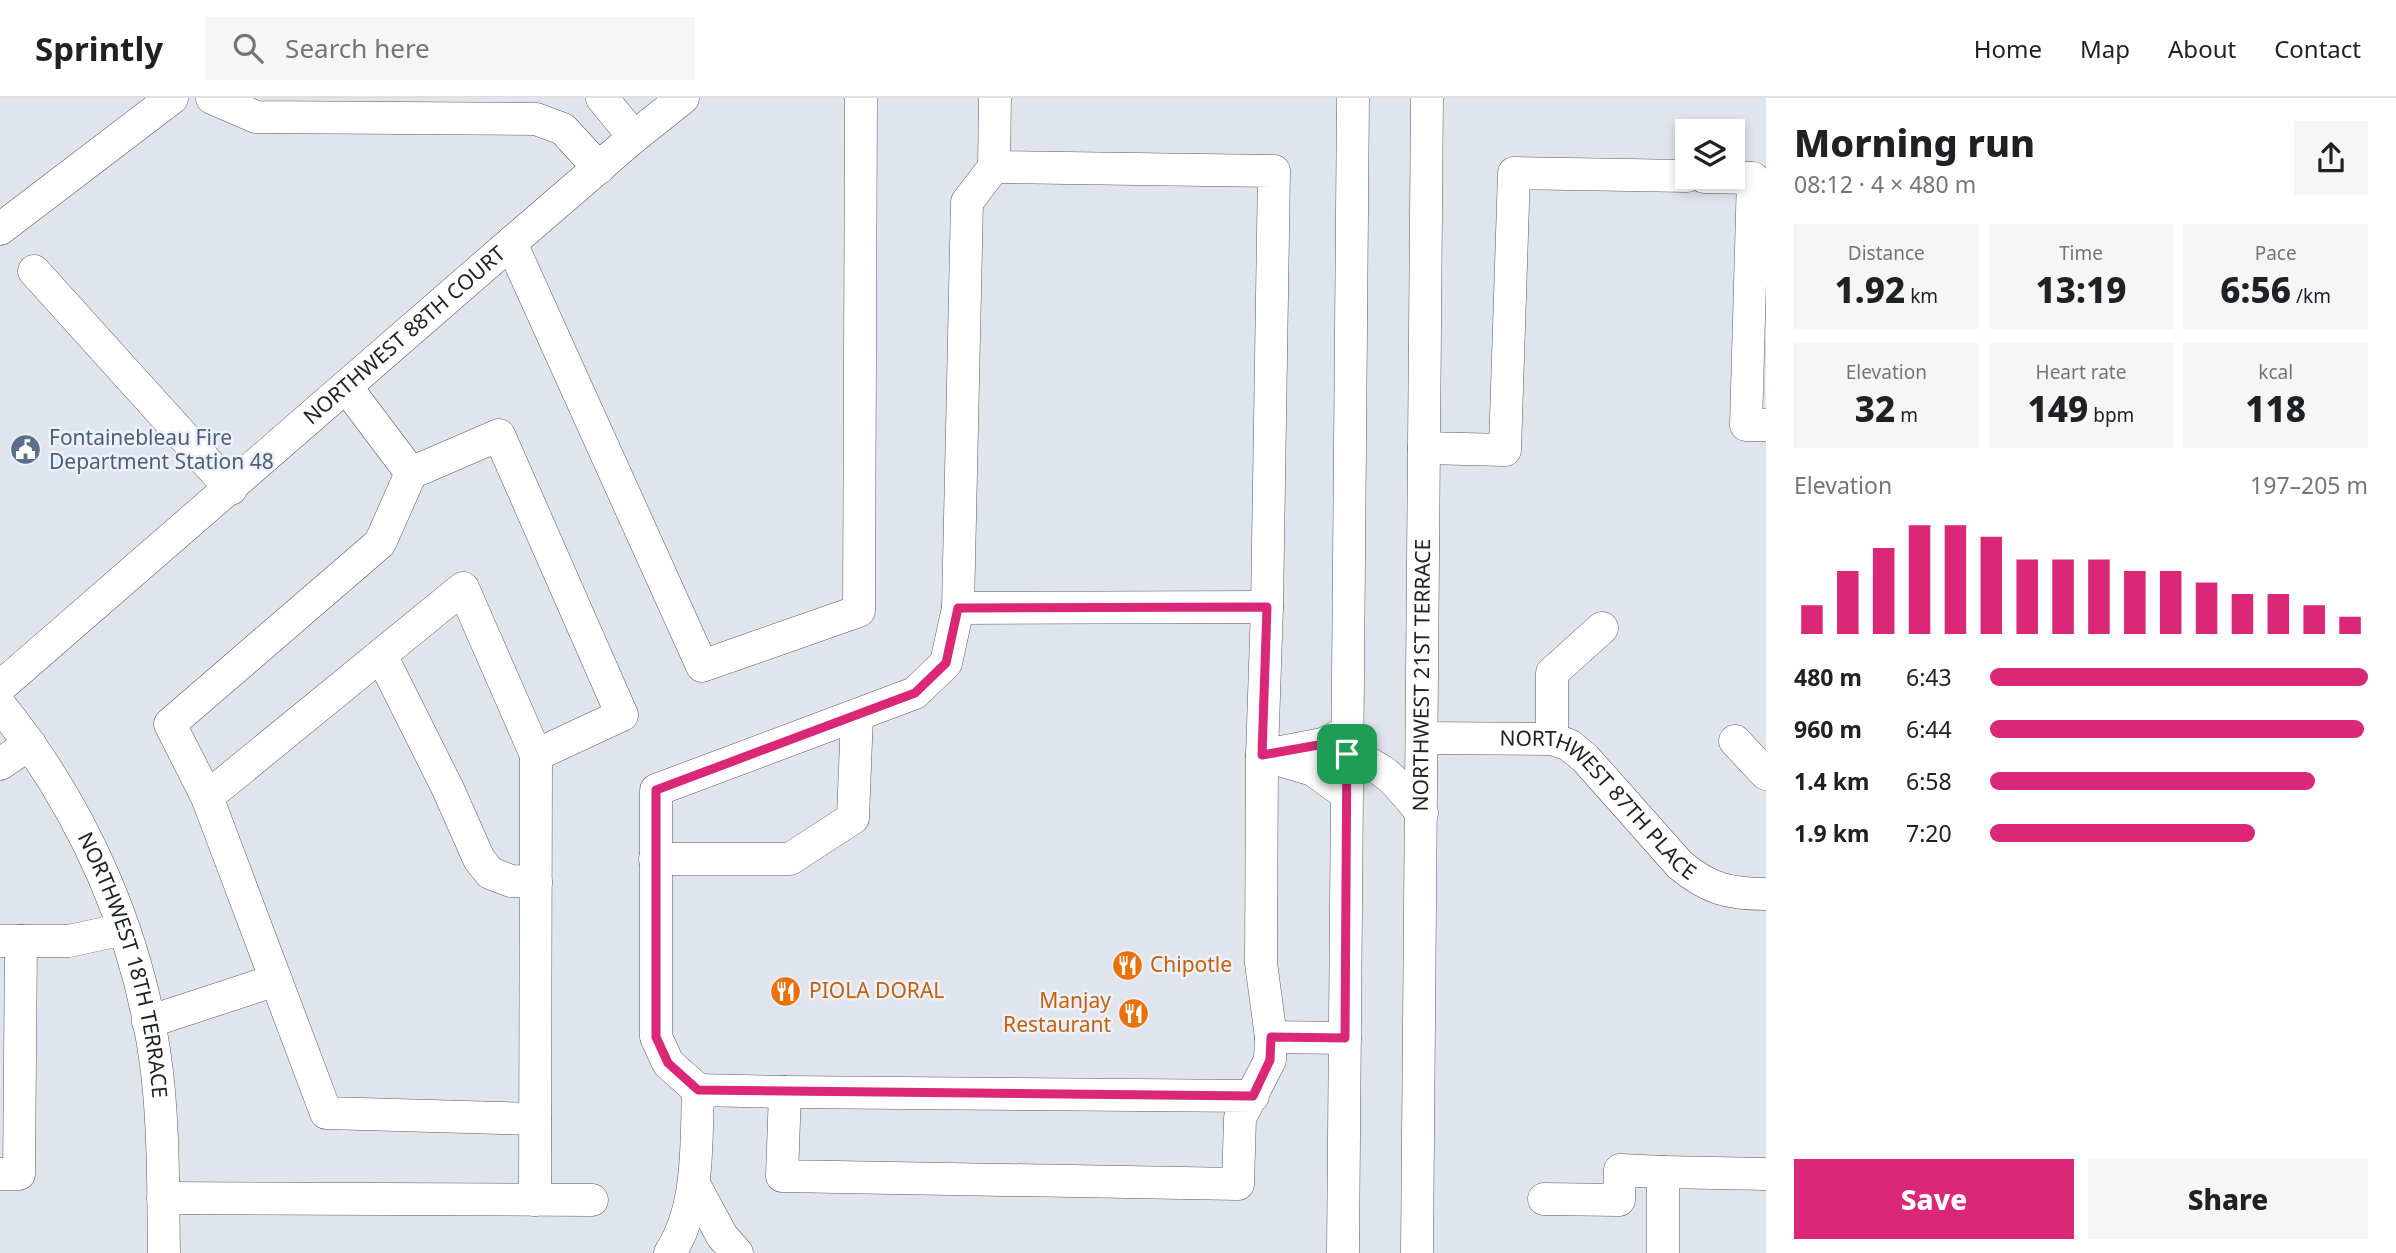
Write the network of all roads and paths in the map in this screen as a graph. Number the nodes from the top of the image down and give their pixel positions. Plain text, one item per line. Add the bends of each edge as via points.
1 (173, 98) edge
2 (212, 98) edge
3 (602, 98) edge
4 (683, 98) edge
5 (861, 98) edge
6 (995, 98) edge
7 (1353, 98) edge
8 (1427, 98) edge
9 (643, 118) edge
10 (994, 167) junction
11 (599, 168) junction
12 (1675, 176) edge
13 (1760, 178) edge
14 (0, 229) edge
15 (511, 243) junction
16 (34, 271) dead end
17 (347, 388) junction
18 (1766, 425) edge
19 (1424, 448) junction
20 (411, 473) junction
21 (231, 489) junction
22 (1267, 607) junction
23 (958, 608) junction
24 (1602, 628) dead end
25 (381, 655) junction
26 (0, 687) edge
27 (0, 705) edge
28 (857, 715) junction
29 (1422, 738) junction
30 (1552, 739) junction
31 (1735, 741) dead end
32 (1347, 743) junction
33 (30, 744) junction
34 (536, 755) junction
35 (1262, 755) junction
36 (0, 764) edge
37 (1766, 774) edge
38 (1346, 794) junction
39 (206, 797) junction
40 (1422, 813) junction
41 (655, 859) junction
42 (536, 883) junction
43 (1766, 894) edge
44 (124, 929) junction
45 (11, 941) edge
46 (276, 980) junction
47 (148, 1022) junction
48 (1271, 1037) junction
49 (1345, 1038) junction
50 (698, 1090) junction
51 (785, 1091) junction
52 (1253, 1096) junction
53 (534, 1119) junction
54 (1663, 1172) junction
55 (0, 1174) edge
56 (1766, 1174) edge
57 (694, 1184) junction
58 (163, 1198) junction
59 (1544, 1199) dead end
60 (535, 1200) junction
61 (592, 1200) dead end
62 (164, 1253) edge
63 (670, 1253) edge
64 (737, 1253) edge
65 (1343, 1253) edge
66 (1417, 1253) edge
67 (1663, 1253) edge

1 - 14 street
2 - 11 street via 256,117 536,119 563,129
3 - 9 street
4 - 9 street, NORTHWEST 88TH COURT
5 - 15 street via 859,611 702,666
6 - 10 street
7 - 32 street
8 - 19 street, NORTHWEST 21ST TERRACE
9 - 11 street, NORTHWEST 88TH COURT
10 - 22 street via 1274,171
10 - 23 street via 967,202
11 - 15 street, NORTHWEST 88TH COURT
12 - 19 street via 1514,173 1505,450
13 - 18 street via 1746,425
15 - 17 street, NORTHWEST 88TH COURT
16 - 21 street
17 - 20 street
17 - 21 street, NORTHWEST 88TH COURT
19 - 29 street, NORTHWEST 21ST TERRACE
20 - 34 street via 499,435 505,448 622,715
20 - 39 street via 380,544 170,724
21 - 26 street, NORTHWEST 88TH COURT
22 - 23 street
22 - 35 street
23 - 28 street via 946,663 915,693
24 - 30 street via 1552,673
25 - 34 street via 463,588
25 - 39 street
25 - 42 street via 479,859 490,873
27 - 33 street, NORTHWEST 18TH TERRACE
28 - 41 street via 656,790
28 - 41 street via 852,818 790,859
29 - 30 street, NORTHWEST 87TH PLACE
29 - 40 street, NORTHWEST 21ST TERRACE
30 - 43 street, NORTHWEST 87TH PLACE via 1585,758 1697,879 1735,893
31 - 37 street
32 - 35 street
32 - 38 street
32 - 40 street via 1392,777
33 - 36 street
33 - 44 street, NORTHWEST 18TH TERRACE via 77,818
34 - 42 street
35 - 38 street via 1313,770
35 - 48 street via 1261,964
38 - 49 street
39 - 46 street
40 - 66 street, NORTHWEST 21ST TERRACE
41 - 50 street via 656,1037 668,1063
42 - 53 street
44 - 45 street via 69,941
44 - 47 street, NORTHWEST 18TH TERRACE
45 - 55 street via 19,1174
46 - 47 street
46 - 53 street via 326,1113
47 - 58 street, NORTHWEST 18TH TERRACE via 161,1123
48 - 49 street
48 - 52 street via 1270,1060
49 - 65 street
50 - 51 street
50 - 57 street
51 - 52 street
51 - 52 street via 782,1176 1238,1184 1240,1118
53 - 60 street
54 - 56 street
54 - 59 street via 1620,1170 1619,1200
54 - 67 street
57 - 63 street via 680,1239
57 - 64 street via 722,1236
58 - 60 street
58 - 62 street, NORTHWEST 18TH TERRACE
60 - 61 street

